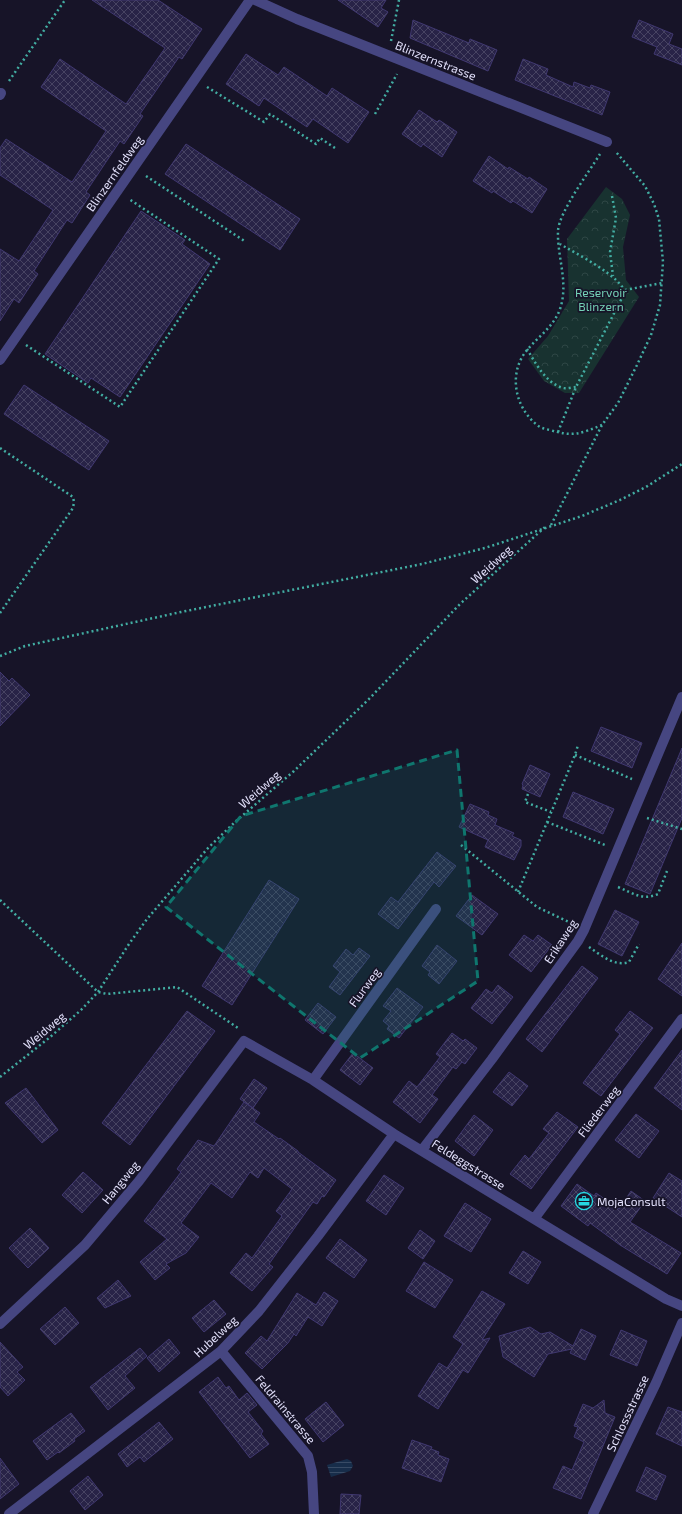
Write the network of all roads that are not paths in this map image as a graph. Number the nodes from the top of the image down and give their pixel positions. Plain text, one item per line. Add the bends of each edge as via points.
1 (250, 0) edge
2 (255, 0) edge
3 (607, 142) road end
4 (0, 360) edge
5 (682, 697) edge
6 (436, 909) dead end
7 (682, 1019) edge
8 (244, 1041) joint
9 (313, 1080) junction
10 (394, 1134) junction
11 (422, 1150) junction
12 (534, 1219) junction
13 (682, 1306) edge
14 (682, 1323) edge
15 (0, 1324) edge
16 (221, 1351) junction
17 (9, 1514) edge
18 (314, 1514) edge
19 (594, 1514) edge

1 - 4 street, Blinzernfeldweg
2 - 3 street, Blinzernstrasse
5 - 11 street, Erikaweg via 578,941
6 - 9 street, Flurweg
7 - 12 street, Fliederweg
8 - 9 street, Feldeggstrasse
8 - 15 street, Hangweg via 139,1181 85,1245
9 - 10 street, Feldeggstrasse
10 - 11 street, Feldeggstrasse
10 - 16 street, Hubelweg via 259,1312
11 - 12 street, Feldeggstrasse
12 - 13 street, Feldeggstrasse via 666,1299
14 - 19 street, Schlossstrasse
16 - 17 street, Hubelweg
16 - 18 street, Feldrainstrasse via 308,1456 312,1472

